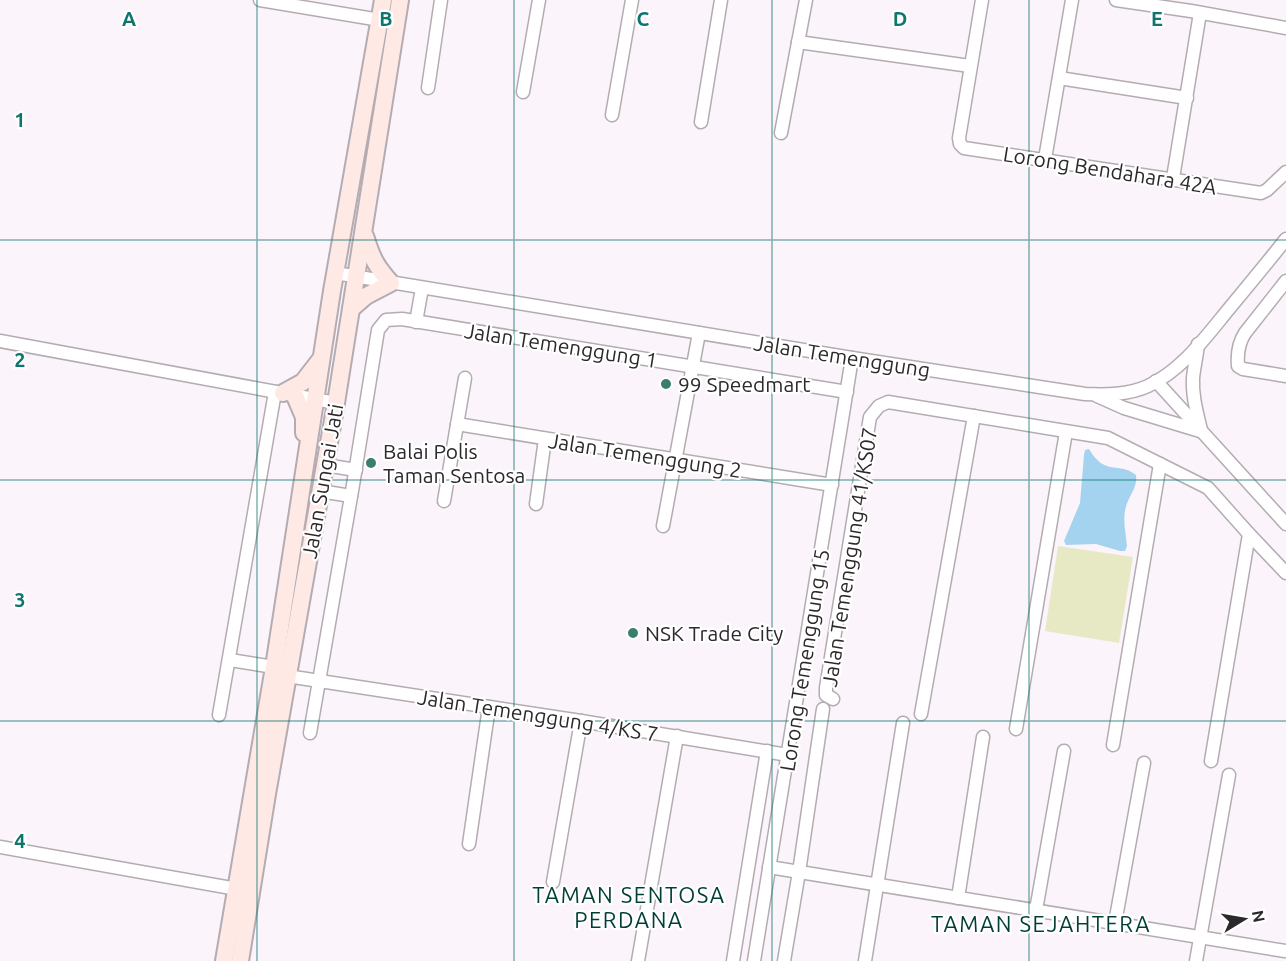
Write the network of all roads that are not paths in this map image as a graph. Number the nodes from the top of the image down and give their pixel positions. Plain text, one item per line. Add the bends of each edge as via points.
1 (260, 0) edge
2 (383, 0) edge
3 (400, 0) edge
4 (441, 0) edge
5 (539, 0) edge
6 (632, 0) edge
7 (722, 0) edge
8 (806, 0) edge
9 (982, 0) edge
10 (1072, 0) edge
11 (1116, 0) edge
12 (1200, 13) junction
13 (380, 20) junction
14 (1286, 28) edge
15 (798, 42) junction
16 (970, 66) junction
17 (1059, 78) junction
18 (428, 88) dead end
19 (523, 92) dead end
20 (1187, 98) junction
21 (612, 115) dead end
22 (701, 122) dead end
23 (781, 133) dead end
24 (1045, 159) junction
25 (1286, 172) edge
26 (1173, 178) junction
27 (363, 232) junction
28 (1286, 239) edge
29 (335, 273) junction
30 (356, 277) junction
31 (1286, 281) edge
32 (391, 283) junction
33 (422, 288) junction
34 (351, 309) junction
35 (418, 316) junction
36 (699, 333) junction
37 (0, 341) edge
38 (1198, 344) junction
39 (852, 358) junction
40 (321, 359) junction
41 (692, 366) junction
42 (1286, 376) edge
43 (465, 378) dead end
44 (1156, 381) junction
45 (847, 392) junction
46 (285, 393) junction
47 (1095, 395) junction
48 (315, 399) junction
49 (336, 403) junction
50 (974, 416) junction
51 (457, 424) junction
52 (1201, 431) junction
53 (1066, 432) junction
54 (545, 439) junction
55 (675, 460) junction
56 (306, 461) junction
57 (325, 465) junction
58 (1160, 465) junction
59 (356, 470) junction
60 (832, 486) junction
61 (320, 491) junction
62 (351, 496) junction
63 (444, 501) dead end
64 (536, 504) dead end
65 (1286, 524) edge
66 (663, 526) dead end
67 (1249, 534) junction
68 (1286, 573) edge
69 (230, 660) junction
70 (280, 672) junction
71 (319, 681) junction
72 (833, 699) dead end
73 (489, 707) junction
74 (823, 710) dead end
75 (921, 714) dead end
76 (219, 716) dead end
77 (580, 721) junction
78 (903, 723) dead end
79 (1016, 729) dead end
80 (310, 733) dead end
81 (677, 736) junction
82 (983, 737) dead end
83 (1113, 745) dead end
84 (767, 751) junction
85 (1064, 751) dead end
86 (788, 755) junction
87 (1211, 761) dead end
88 (1144, 763) dead end
89 (1229, 775) dead end
90 (469, 844) dead end
91 (0, 847) edge
92 (769, 867) junction
93 (799, 872) junction
94 (553, 882) dead end
95 (877, 885) junction
96 (237, 889) junction
97 (958, 898) junction
98 (1036, 910) junction
99 (1115, 923) junction
100 (1200, 937) junction
101 (1284, 952) edge
102 (225, 961) edge
103 (240, 961) edge
104 (638, 961) edge
105 (733, 961) edge
106 (754, 961) edge
107 (784, 961) edge
108 (865, 961) edge
109 (1196, 961) edge

1 - 13 street
2 - 13 main road, Jalan Sungai Jati
3 - 27 main road, Jalan Sungai Jati
4 - 18 street
5 - 19 street
6 - 21 street
7 - 22 street
8 - 15 street
9 - 16 street
10 - 17 street
11 - 12 street
12 - 14 street
12 - 20 street
13 - 29 main road, Jalan Sungai Jati
15 - 16 street
15 - 23 street
16 - 24 street, Lorong Bendahara 42A via 960,144 964,148
17 - 20 street
17 - 24 street
20 - 26 street
24 - 26 street, Lorong Bendahara 42A
25 - 26 street, Lorong Bendahara 42A via 1261,193
27 - 30 main road, Jalan Sungai Jati
27 - 32 main road via 373,261
28 - 38 street, Jalan Temenggung
29 - 30 street, Jalan Temenggung
29 - 40 main road, Jalan Sungai Jati
30 - 32 street, Jalan Temenggung
30 - 34 main road, Jalan Sungai Jati
31 - 42 street via 1241,339 1238,359 1238,366 1243,369
32 - 33 street, Jalan Temenggung
32 - 34 main road
33 - 35 street
33 - 36 street, Jalan Temenggung
34 - 49 main road, Jalan Sungai Jati
35 - 41 street, Jalan Temenggung 1
35 - 59 street, Jalan Temenggung 1 via 386,320 378,330
36 - 39 street, Jalan Temenggung
36 - 41 street
37 - 46 street
38 - 44 street, Jalan Temenggung via 1177,367
38 - 52 street via 1193,388
39 - 45 street, Lorong Temenggung 15
39 - 47 street, Jalan Temenggung
40 - 46 main road via 303,382
40 - 48 main road, Jalan Sungai Jati
41 - 45 street, Jalan Temenggung 1
41 - 55 street
43 - 51 street
44 - 47 street, Jalan Temenggung via 1133,391
44 - 52 street
45 - 60 street, Lorong Temenggung 15
46 - 48 street
46 - 56 main road via 304,417
46 - 69 street
47 - 52 street
48 - 49 street
48 - 56 main road, Jalan Sungai Jati
49 - 57 main road, Jalan Sungai Jati
50 - 53 street, Jalan Temenggung 41/KS07
50 - 72 street, Jalan Temenggung 41/KS07 via 888,402 870,417 826,688 826,695
50 - 75 street
51 - 54 street, Jalan Temenggung 2
51 - 63 street
52 - 65 street
53 - 58 street, Jalan Temenggung 41/KS07 via 1108,438
53 - 79 street
54 - 55 street, Jalan Temenggung 2
54 - 64 street
55 - 60 street, Jalan Temenggung 2
55 - 66 street
56 - 70 main road, Jalan Sungai Jati
57 - 59 street
57 - 61 main road, Jalan Sungai Jati
58 - 67 street, Jalan Temenggung 41/KS07 via 1208,488
58 - 83 street
59 - 62 street, Jalan Temenggung 1
60 - 86 street, Lorong Temenggung 15
61 - 62 street
61 - 70 main road, Jalan Sungai Jati
62 - 71 street, Jalan Temenggung 1
67 - 68 street, Jalan Temenggung 41/KS07
67 - 87 street
69 - 70 street, Jalan Temenggung 4/KS 7
69 - 76 street
70 - 71 street, Jalan Temenggung 4/KS 7
70 - 96 main road, Jalan Sungai Jati
70 - 103 main road, Jalan Sungai Jati
71 - 73 street, Jalan Temenggung 4/KS 7
71 - 80 street, Jalan Temenggung 1
73 - 77 street, Jalan Temenggung 4/KS 7
73 - 90 street
74 - 93 street
77 - 81 street, Jalan Temenggung 4/KS 7
77 - 94 street
78 - 95 street
81 - 84 street, Jalan Temenggung 4/KS 7
81 - 104 street
82 - 97 street
84 - 86 street, Jalan Temenggung 4/KS 7
84 - 105 street
85 - 98 street
86 - 92 street, Lorong Temenggung 15
88 - 99 street
89 - 100 street
91 - 96 street
92 - 93 street
92 - 106 street, Lorong Temenggung 15
93 - 95 street
93 - 107 street
95 - 97 street
95 - 108 street
96 - 102 main road, Jalan Sungai Jati
97 - 98 street
98 - 99 street
99 - 100 street
100 - 101 street
100 - 109 street

